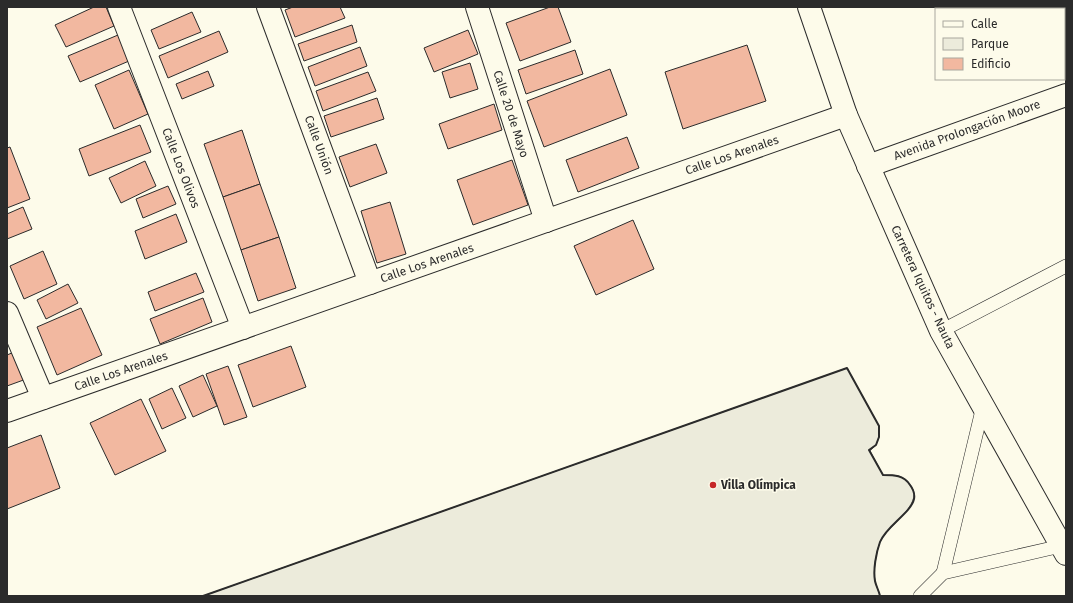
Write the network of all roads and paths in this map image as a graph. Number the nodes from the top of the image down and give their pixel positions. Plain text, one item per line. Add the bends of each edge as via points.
1 (119, 7) edge
2 (268, 7) edge
3 (477, 7) edge
4 (809, 7) edge
5 (1066, 95) edge
6 (846, 115) junction
7 (868, 166) junction
8 (546, 221) junction
9 (1066, 266) edge
10 (370, 283) junction
11 (7, 313) edge
12 (243, 328) junction
13 (940, 331) junction
14 (43, 398) junction
15 (983, 406) junction
16 (7, 411) edge
17 (1064, 550) edge
18 (943, 573) junction
19 (920, 596) edge

1 - 12 street, Calle Los Olivos
2 - 10 street, Calle Unión
3 - 8 street, Calle 20 de Mayo
4 - 6 street, Carretera Iquitos - Nauta
5 - 7 street, Avenida Prolongación Moore
6 - 7 street, Carretera Iquitos - Nauta
6 - 8 street, Calle Los Arenales
7 - 13 street, Carretera Iquitos - Nauta
8 - 10 street, Calle Los Arenales
9 - 13 lane
10 - 12 street, Calle Los Arenales
11 - 14 street
12 - 14 street, Calle Los Arenales
13 - 15 street, Carretera Iquitos - Nauta
14 - 16 street, Calle Los Arenales
15 - 17 street, Carretera Iquitos - Nauta
15 - 18 lane
17 - 18 lane
18 - 19 lane

